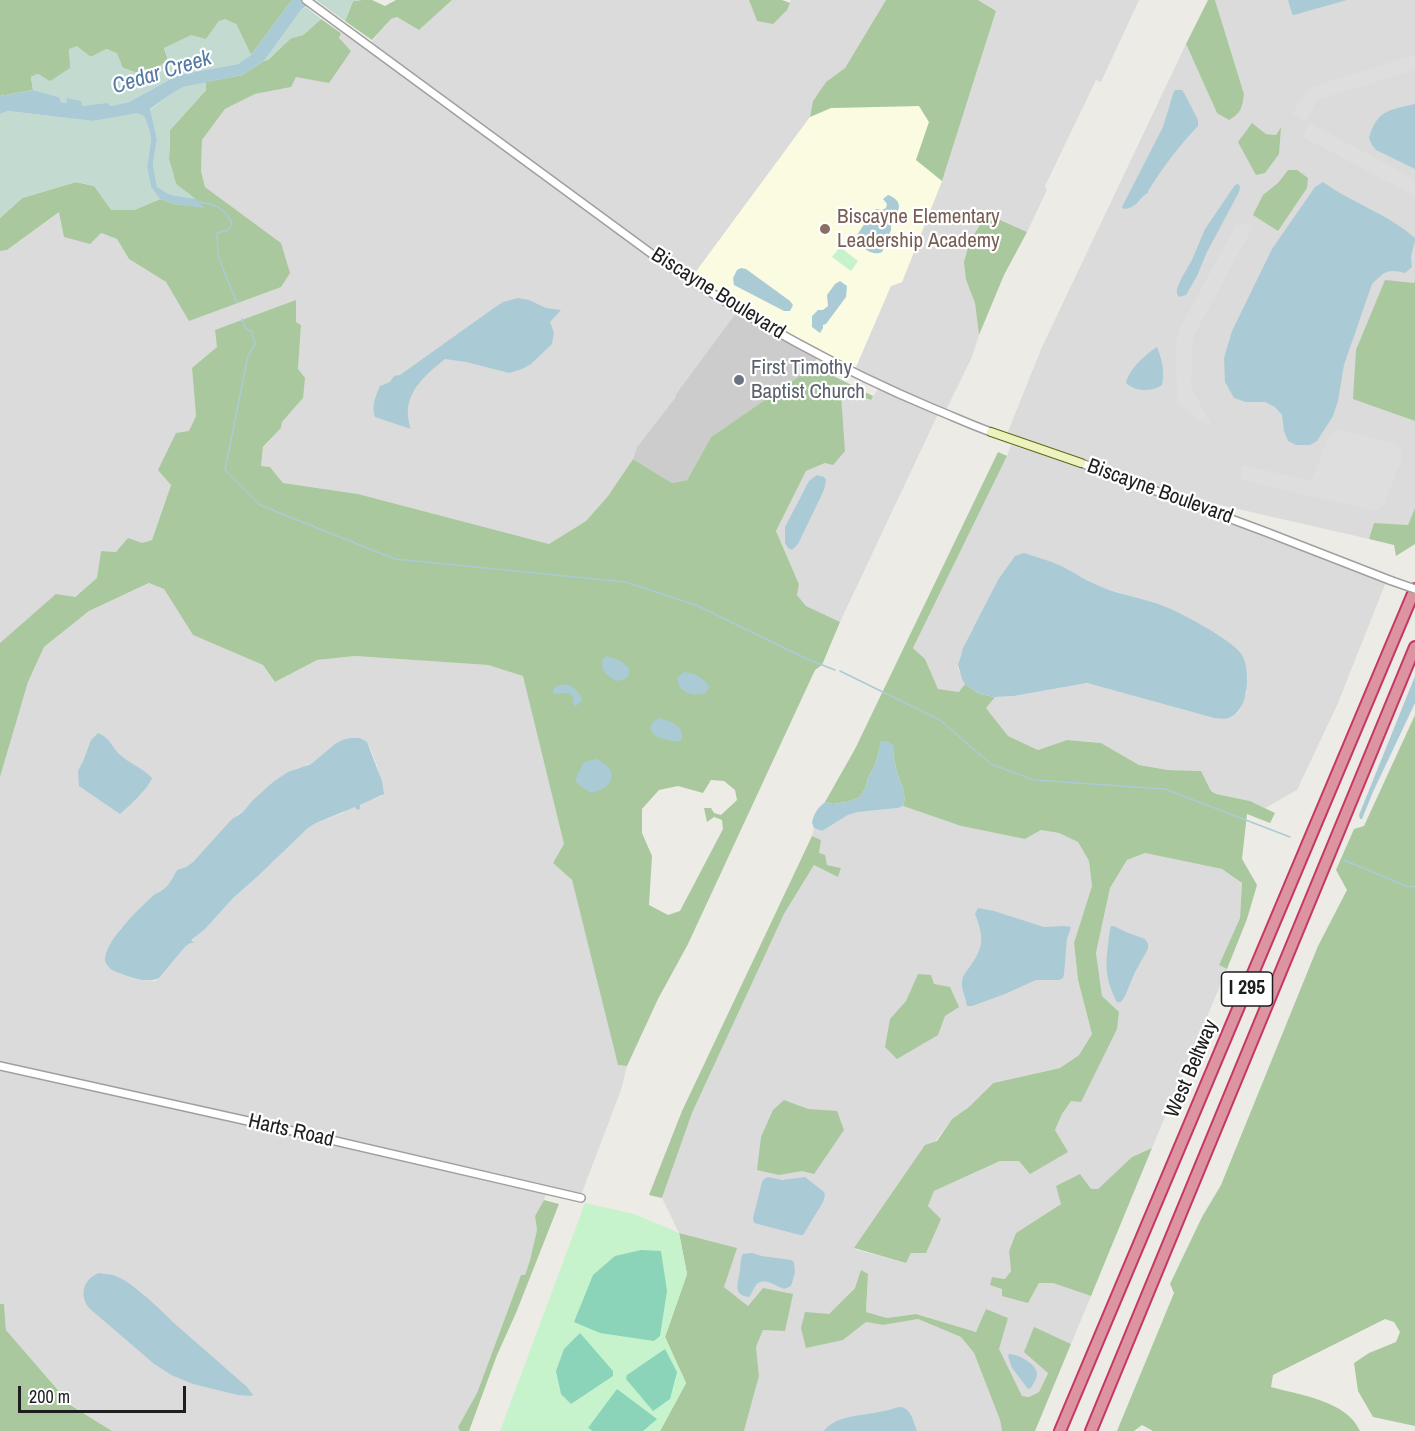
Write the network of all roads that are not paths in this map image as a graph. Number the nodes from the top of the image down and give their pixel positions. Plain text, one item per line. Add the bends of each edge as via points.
1 (306, 0) edge
2 (991, 432) joint
3 (1081, 463) joint
4 (1415, 589) edge
5 (1415, 646) edge
6 (0, 1066) edge
7 (581, 1198) dead end
8 (1059, 1431) edge
9 (1091, 1431) edge

1 - 2 street, Biscayne Boulevard via 702,288 842,367
2 - 3 main road, Biscayne Boulevard
3 - 4 street, Biscayne Boulevard, bridge
4 - 8 highway, West Beltway / I 295
5 - 9 highway, I 295
6 - 7 street, Harts Road

